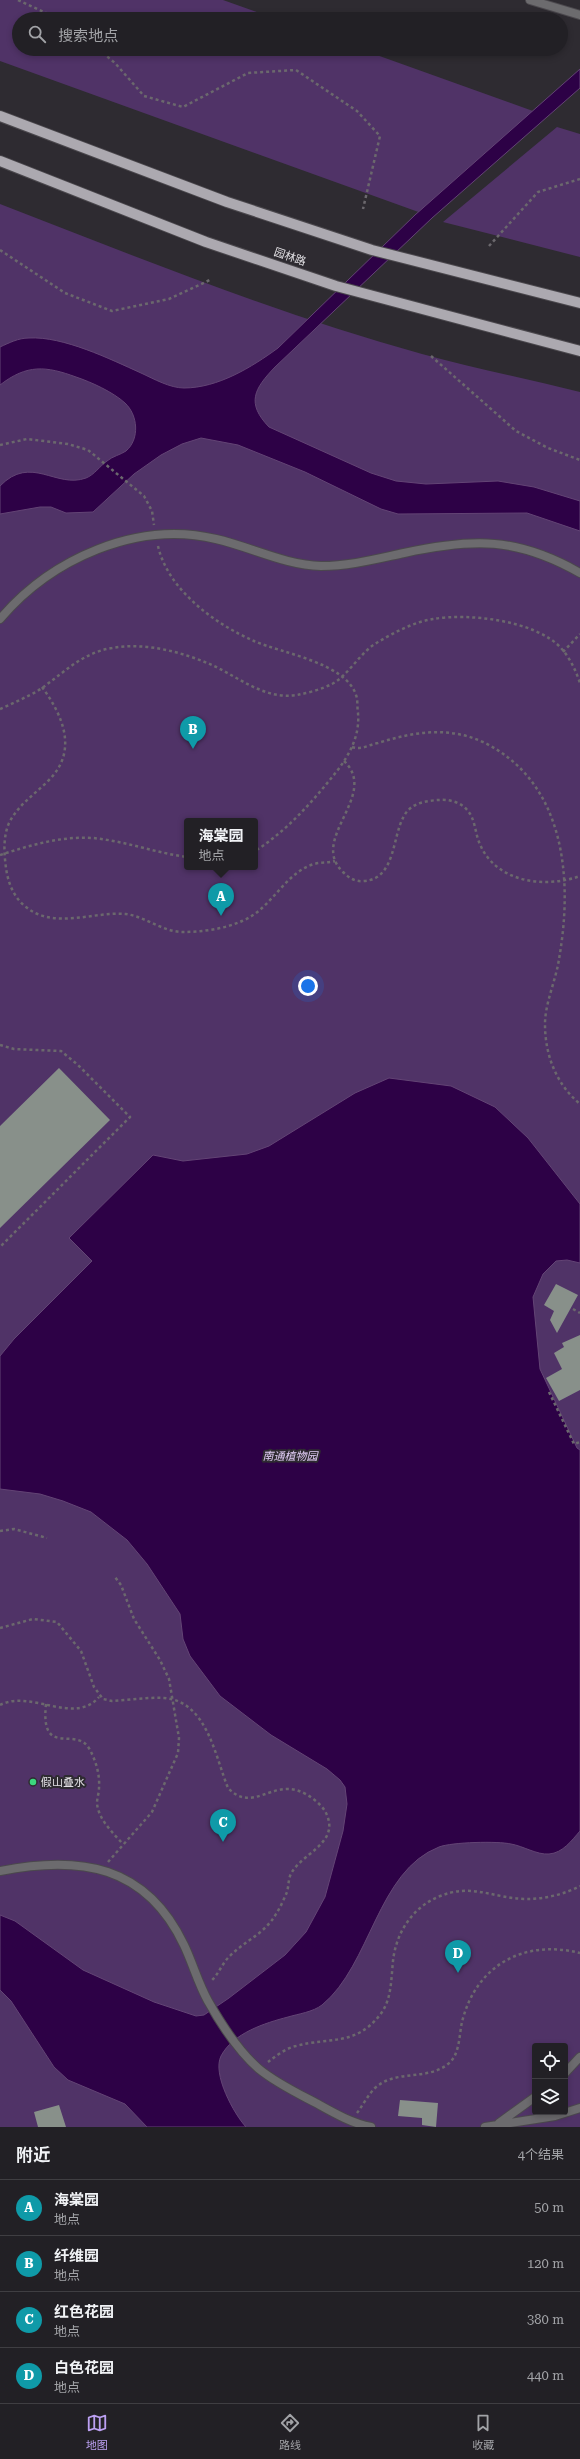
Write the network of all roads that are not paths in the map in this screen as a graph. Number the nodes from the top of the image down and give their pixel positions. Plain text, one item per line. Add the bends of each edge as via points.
1 (530, 0) edge
2 (580, 15) edge
3 (0, 116) edge
4 (0, 160) edge
5 (580, 303) edge
6 (580, 351) edge
7 (580, 574) edge
8 (0, 619) edge
9 (0, 1871) edge
10 (580, 2057) edge
11 (568, 2070) edge
12 (532, 2099) edge
13 (580, 2108) edge
14 (495, 2125) junction
15 (371, 2127) edge
16 (485, 2127) edge

1 - 2 street
3 - 5 main road via 227,202 372,250
4 - 6 main road, 园林路 via 206,242 336,286
7 - 8 street via 560,562 522,549 488,542 470,542 355,564 320,566 283,559 217,539 190,534 156,536 135,538 95,550 48,574 17,598
9 - 15 street via 81,1865 104,1871 138,1886 162,1909 184,1946 201,1989 242,2051 261,2070 285,2086 351,2122
10 - 11 street
12 - 14 street
13 - 14 street via 554,2116
14 - 16 street

